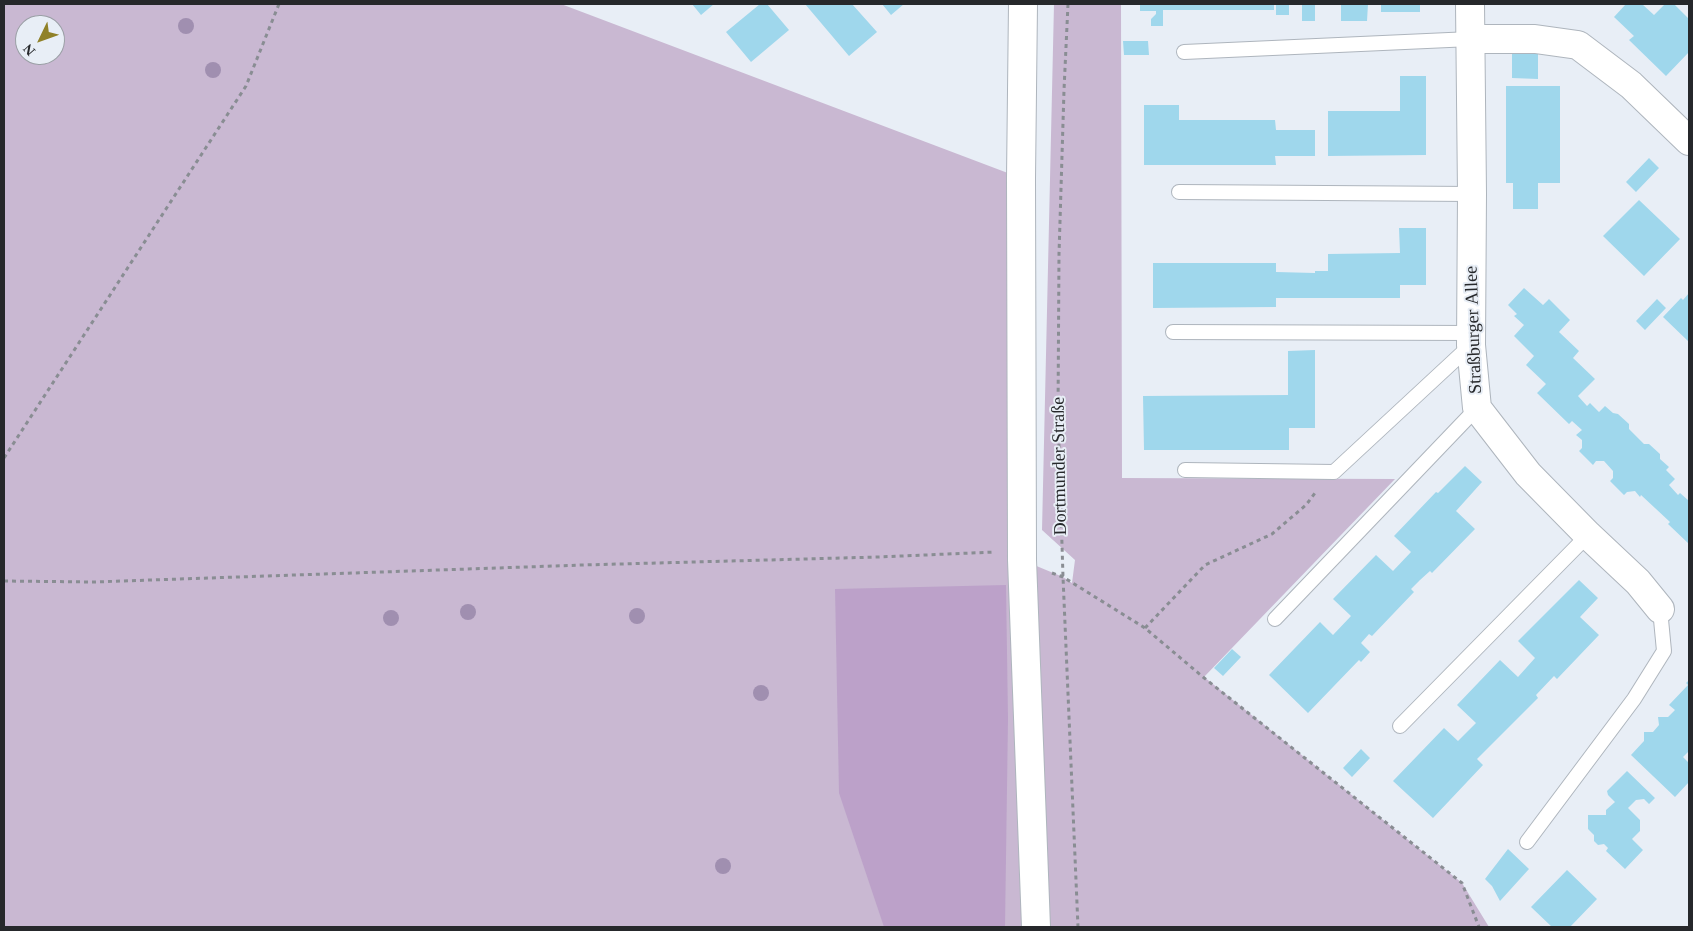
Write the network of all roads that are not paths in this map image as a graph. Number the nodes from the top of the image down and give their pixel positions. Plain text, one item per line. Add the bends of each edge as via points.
1 (1023, 4) edge
2 (1470, 4) edge
3 (1471, 39) junction
4 (1184, 52) dead end
5 (1689, 141) edge
6 (1179, 192) dead end
7 (1472, 194) junction
8 (1173, 332) dead end
9 (1471, 339) junction
10 (1477, 408) junction
11 (1185, 470) dead end
12 (1588, 535) junction
13 (1660, 609) joint
14 (1275, 619) dead end
15 (1400, 726) dead end
16 (1527, 842) dead end
17 (1036, 927) edge

1 - 17 street, Dortmunder Straße via 1022,560
2 - 3 street, Straßburger Allee
3 - 4 lane
3 - 5 street via 1535,39 1578,45 1631,85
3 - 7 street, Straßburger Allee
6 - 7 lane
7 - 9 street, Straßburger Allee
8 - 9 lane
9 - 10 street, Straßburger Allee
9 - 11 lane via 1334,472
10 - 12 street, Straßburger Allee via 1528,474
10 - 14 lane
12 - 13 street, Straßburger Allee via 1638,582
12 - 15 lane
13 - 16 lane via 1664,651 1634,699

